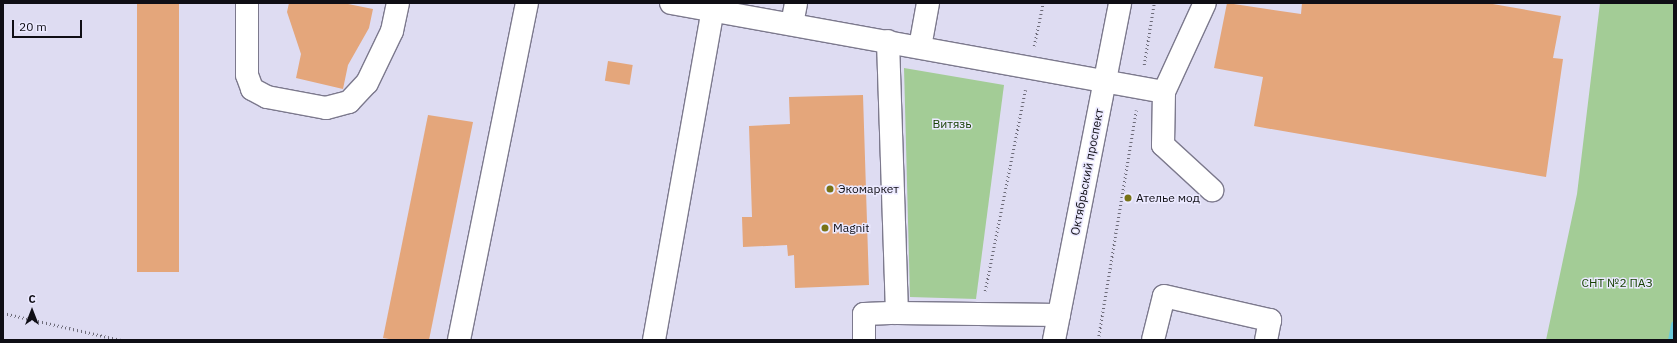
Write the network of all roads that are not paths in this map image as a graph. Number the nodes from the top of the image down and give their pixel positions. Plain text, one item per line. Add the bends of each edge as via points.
1 (248, 3) edge
2 (398, 3) edge
3 (527, 3) edge
4 (671, 3) edge
5 (796, 3) edge
6 (928, 3) edge
7 (1120, 3) edge
8 (1205, 3) edge
9 (713, 10) junction
10 (792, 24) junction
11 (888, 41) junction
12 (920, 47) junction
13 (1105, 81) junction
14 (1164, 92) junction
15 (1212, 190) dead end
16 (897, 313) junction
17 (1059, 315) junction
18 (459, 340) edge
19 (654, 340) edge
20 (864, 340) edge
21 (1054, 340) edge
22 (1153, 340) edge
23 (1266, 340) edge

1 - 2 street via 247,75 252,89 266,97 326,108 349,102 367,83 392,31
3 - 18 street
4 - 9 street
5 - 10 street
6 - 12 street
7 - 13 street, Октябрьский проспект
8 - 14 street
9 - 10 street
9 - 19 street
10 - 11 street
11 - 12 street
11 - 16 street
12 - 13 street
13 - 14 street
13 - 17 street, Октябрьский проспект
14 - 15 street via 1163,145
16 - 17 street
16 - 20 street via 864,314
17 - 21 street, Октябрьский проспект
22 - 23 street via 1164,296 1270,320

